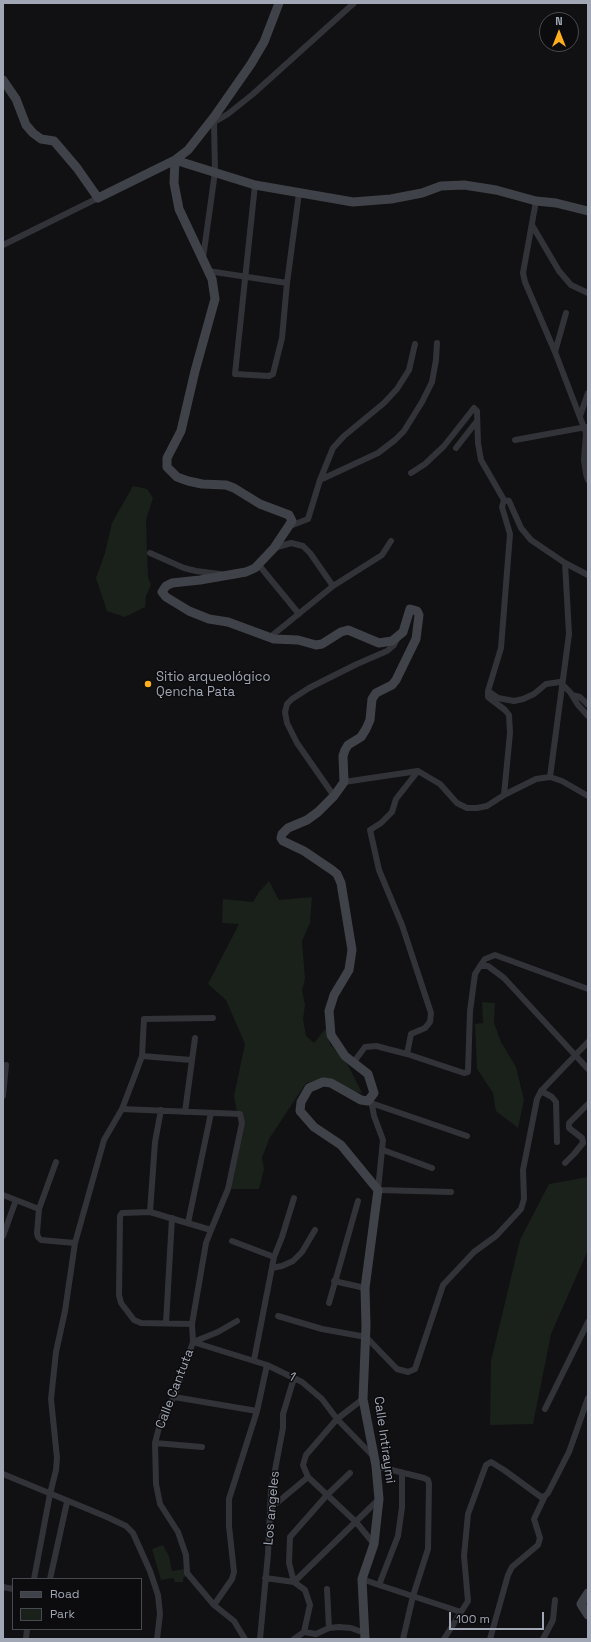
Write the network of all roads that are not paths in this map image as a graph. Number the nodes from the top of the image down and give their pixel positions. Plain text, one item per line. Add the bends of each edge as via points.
1 (279, 3) edge
2 (354, 3) edge
3 (3, 80) edge
4 (210, 124) junction
5 (175, 160) junction
6 (215, 172) junction
7 (256, 185) junction
8 (299, 193) junction
9 (98, 198) junction
10 (536, 201) junction
11 (588, 212) edge
12 (532, 226) junction
13 (3, 245) edge
14 (203, 260) junction
15 (208, 272) junction
16 (246, 278) junction
17 (287, 283) junction
18 (588, 293) edge
19 (566, 313) dead end
20 (437, 343) dead end
21 (415, 344) dead end
22 (555, 352) junction
23 (588, 393) edge
24 (580, 416) junction
25 (477, 420) junction
26 (586, 427) edge
27 (515, 440) dead end
28 (456, 448) dead end
29 (411, 473) dead end
30 (320, 480) junction
31 (588, 480) edge
32 (504, 500) junction
33 (290, 526) junction
34 (391, 541) dead end
35 (274, 548) junction
36 (150, 553) dead end
37 (565, 563) junction
38 (258, 564) junction
39 (240, 573) junction
40 (588, 575) edge
41 (333, 586) junction
42 (298, 614) junction
43 (269, 638) junction
44 (398, 638) junction
45 (564, 684) junction
46 (488, 691) junction
47 (572, 695) junction
48 (588, 705) edge
49 (588, 716) edge
50 (418, 771) junction
51 (550, 777) junction
52 (344, 782) junction
53 (587, 794) edge
54 (504, 795) junction
55 (334, 796) junction
56 (480, 966) junction
57 (588, 989) edge
58 (213, 1018) dead end
59 (195, 1038) dead end
60 (588, 1042) edge
61 (407, 1054) junction
62 (576, 1054) junction
63 (142, 1056) junction
64 (191, 1060) junction
65 (353, 1063) junction
66 (6, 1065) dead end
67 (588, 1069) edge
68 (541, 1092) junction
69 (3, 1096) edge
70 (370, 1103) junction
71 (588, 1104) edge
72 (122, 1109) junction
73 (161, 1110) junction
74 (184, 1112) junction
75 (211, 1113) junction
76 (467, 1136) dead end
77 (557, 1142) dead end
78 (383, 1150) junction
79 (56, 1162) dead end
80 (565, 1163) dead end
81 (432, 1168) dead end
82 (450, 1192) dead end
83 (378, 1193) junction
84 (3, 1195) edge
85 (294, 1198) dead end
86 (16, 1200) junction
87 (358, 1201) dead end
88 (39, 1209) junction
89 (150, 1212) junction
90 (172, 1218) junction
91 (188, 1223) junction
92 (211, 1230) junction
93 (315, 1230) dead end
94 (3, 1236) edge
95 (232, 1241) dead end
96 (75, 1243) junction
97 (274, 1257) junction
98 (272, 1268) junction
99 (334, 1281) junction
100 (365, 1288) junction
101 (329, 1303) dead end
102 (278, 1316) dead end
103 (237, 1321) dead end
104 (588, 1322) edge
105 (166, 1323) junction
106 (192, 1324) junction
107 (366, 1336) junction
108 (193, 1342) junction
109 (254, 1360) junction
110 (267, 1365) junction
111 (294, 1378) junction
112 (174, 1397) junction
113 (588, 1398) edge
114 (363, 1399) junction
115 (545, 1409) dead end
116 (257, 1411) junction
117 (338, 1418) junction
118 (156, 1443) junction
119 (202, 1448) dead end
120 (372, 1458) junction
121 (350, 1473) dead end
122 (402, 1473) junction
123 (3, 1474) edge
124 (308, 1477) junction
125 (50, 1494) junction
126 (327, 1495) junction
127 (545, 1496) junction
128 (379, 1499) junction
129 (67, 1502) junction
130 (272, 1507) junction
131 (356, 1522) junction
132 (374, 1544) junction
133 (34, 1578) edge
134 (50, 1578) edge
135 (266, 1578) junction
136 (362, 1580) junction
137 (294, 1582) junction
138 (379, 1585) junction
139 (327, 1589) dead end
140 (588, 1593) edge
141 (413, 1596) junction
142 (555, 1600) dead end
143 (214, 1605) junction
144 (461, 1612) junction
145 (588, 1616) edge
146 (330, 1628) junction
147 (304, 1632) junction
148 (365, 1637) edge
149 (157, 1639) edge
150 (245, 1639) edge
151 (260, 1639) edge
152 (294, 1639) edge
153 (403, 1639) edge
154 (444, 1639) edge
155 (490, 1639) edge
156 (544, 1639) edge

1 - 4 main road via 257,54
2 - 4 street via 253,94 228,114
3 - 9 main road via 16,99 26,125 37,136 54,141
4 - 5 main road via 188,150
4 - 6 street
5 - 6 main road
5 - 9 main road
5 - 14 main road via 174,182 179,209
6 - 7 main road
6 - 14 street
7 - 8 main road
7 - 16 street
8 - 10 main road via 353,202 391,199 441,186 464,185 496,190
8 - 17 street
9 - 13 street
10 - 11 main road via 556,203
10 - 12 street
12 - 18 street via 559,271 571,285
12 - 22 street via 523,273
14 - 15 main road
15 - 16 street
15 - 33 main road via 212,279 215,299 194,371 181,431 167,458 167,467 177,477 188,481 234,488 260,504 289,515 292,521
16 - 17 street
16 - 17 street via 235,374 273,374 282,338
19 - 22 street
20 - 30 street via 432,382 404,430 378,453
21 - 30 street via 409,370 397,389 333,448
22 - 24 street
23 - 24 street
24 - 26 street
25 - 28 street
25 - 29 street via 477,411 472,408 444,446
25 - 32 street via 481,460
26 - 27 street
26 - 31 street via 584,460
30 - 33 street via 308,519
32 - 37 street via 509,501 521,528 531,540
32 - 46 street via 502,507 510,534 501,648
33 - 35 main road
34 - 41 street via 382,555
35 - 38 main road
35 - 41 street via 291,543 304,546
36 - 39 street via 196,571
37 - 40 street
37 - 45 street via 569,634
38 - 39 main road via 255,568
38 - 42 street
39 - 43 main road via 172,583 162,592 166,597 209,620 228,622
41 - 42 street
42 - 43 street
43 - 44 main road via 322,644 340,632 348,630 380,643
44 - 52 main road via 410,609 417,611 419,627 407,660 392,685 376,692 372,698 370,720 366,729 361,737 345,750
44 - 55 street via 387,652 308,688 287,704 287,723 297,744
45 - 46 street via 546,684 523,700 514,701 498,698
45 - 47 street
45 - 51 street
46 - 54 street via 488,697 509,715 510,733
47 - 48 street via 580,697
47 - 49 street
50 - 52 street
50 - 54 street via 440,784 457,803 467,808 487,806
50 - 61 street via 396,799 392,812 370,830 379,870 402,925 431,1013 430,1022 425,1028 411,1034
51 - 53 street
51 - 54 street via 536,779
52 - 55 main road
55 - 65 main road via 307,820 288,828 281,838 332,870 341,883 352,963 334,995 329,1022 331,1035
56 - 57 street via 485,959 495,955
56 - 61 street via 475,974 470,1012 468,1072 464,1073
56 - 62 street via 488,966 504,978
58 - 63 street via 144,1020
59 - 64 street
60 - 62 street
61 - 65 street via 376,1046 365,1047
62 - 67 street
62 - 68 street
63 - 64 street
63 - 72 street
64 - 74 street
65 - 70 main road via 368,1074 373,1085
66 - 69 street
68 - 77 street via 556,1102
68 - 107 street via 537,1099 523,1170 524,1199 521,1209 496,1236 474,1252 443,1285 415,1369 408,1372 398,1369
70 - 76 street
70 - 78 street via 383,1140
70 - 83 main road via 331,1083 323,1082 308,1088 301,1102 300,1111 314,1127 341,1145
71 - 80 street via 569,1123 569,1128 582,1138 583,1143
72 - 73 street
72 - 96 street via 104,1140
73 - 74 street
73 - 89 street via 154,1156
74 - 75 street
75 - 91 street
75 - 92 street, Calle Cantuta via 240,1114 242,1123 228,1189
78 - 81 street
78 - 83 street
79 - 88 street
82 - 83 street
83 - 100 main road, Calle Intiraymi
84 - 86 street
85 - 97 street
86 - 88 street
86 - 94 street
87 - 99 street
88 - 96 street via 38,1237 41,1240
89 - 90 street
89 - 105 street via 125,1212 120,1216 119,1294 121,1303 134,1320 141,1323
90 - 91 street
90 - 105 street
91 - 92 street
92 - 106 street, Calle Cantuta via 206,1243
93 - 98 street via 302,1252 293,1261
95 - 97 street
96 - 125 street via 52,1381 51,1399 57,1458
97 - 98 street
98 - 109 street
99 - 100 street
99 - 101 street
100 - 107 main road, Calle Intiraymi
102 - 107 street
103 - 108 street
104 - 115 street
105 - 106 street
106 - 108 street, Calle Cantuta
107 - 114 main road, Calle Intiraymi
108 - 109 street, 1
108 - 112 street, Calle Cantuta
109 - 110 street, 1
110 - 111 street, 1
110 - 116 street
111 - 117 street, 1 via 322,1399
111 - 130 street, Los angeles via 283,1414 283,1428 271,1491
112 - 116 street
112 - 118 street, Calle Cantuta via 162,1416
113 - 127 street via 569,1452
114 - 117 street
114 - 120 main road, Calle Intiraymi via 371,1432
116 - 143 street via 229,1499 234,1572
117 - 120 street, 1
117 - 124 street via 306,1456 303,1466
118 - 119 street
118 - 143 street, Calle Cantuta via 156,1484 160,1504 178,1532 186,1555 187,1573
120 - 122 street
120 - 128 main road, Calle Intiraymi
121 - 126 street
122 - 138 street via 402,1507 398,1536
122 - 141 street via 424,1478 429,1484 428,1549
123 - 125 street
124 - 126 street
124 - 130 street
125 - 129 street
125 - 133 street
126 - 131 street
126 - 137 street via 290,1536 289,1563
127 - 144 street via 541,1496 491,1462 487,1463 468,1514 464,1556 468,1601
127 - 155 street via 534,1519 540,1538 538,1545 512,1567
128 - 131 street
128 - 132 main road, Calle Intiraymi
129 - 134 street
129 - 149 street via 107,1517 126,1526 133,1533 158,1595 160,1614
130 - 135 street, Los angeles
131 - 132 street
131 - 137 street
132 - 136 main road, Calle Intiraymi
135 - 137 street
135 - 151 street, Los angeles
136 - 138 street
136 - 148 main road, Calle Intiraymi
137 - 147 street via 305,1590 310,1605
138 - 141 street
139 - 146 street
140 - 145 main road via 581,1604
141 - 144 street
141 - 153 street
142 - 156 street via 553,1620
143 - 150 street, Calle Cantuta via 234,1620
144 - 154 street
146 - 147 street via 316,1634
146 - 148 street via 351,1628 362,1632
147 - 152 street

